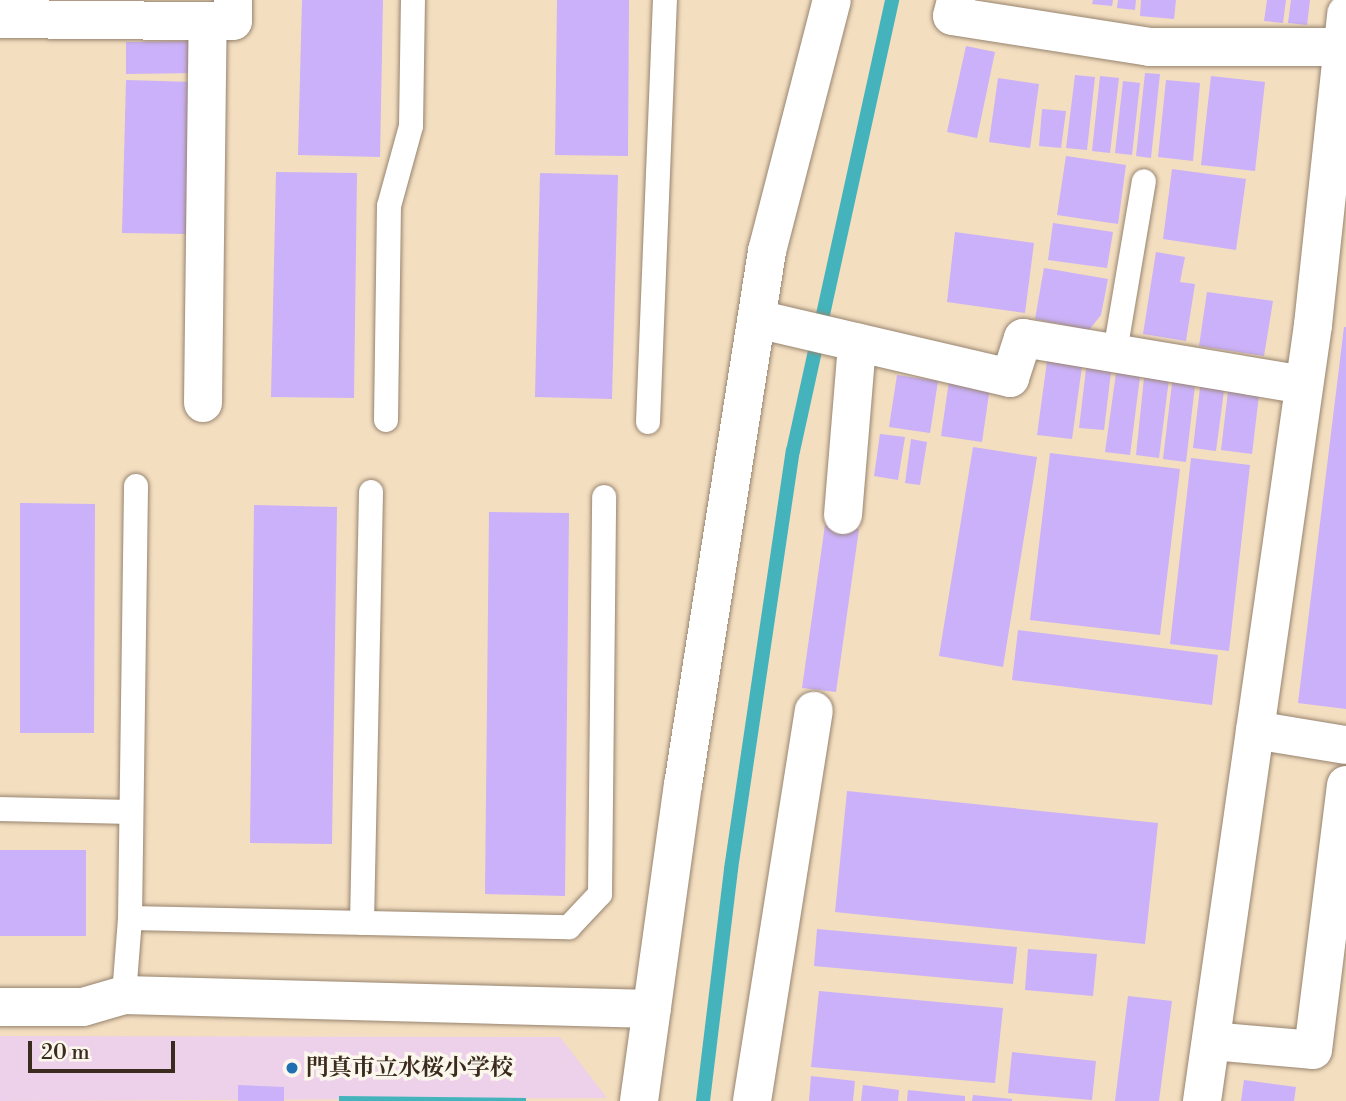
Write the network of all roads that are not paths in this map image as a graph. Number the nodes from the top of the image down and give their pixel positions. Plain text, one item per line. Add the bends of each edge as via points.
1 (413, 0) edge
2 (666, 0) edge
3 (832, 0) edge
4 (956, 0) edge
5 (221, 11) edge
6 (0, 19) edge
7 (1344, 30) edge
8 (1338, 144) edge
9 (1144, 181) dead end
10 (757, 319) junction
11 (857, 343) junction
12 (1115, 352) junction
13 (1304, 385) junction
14 (203, 403) dead end
15 (386, 420) dead end
16 (648, 422) dead end
17 (136, 486) dead end
18 (371, 492) dead end
19 (604, 497) dead end
20 (843, 515) dead end
21 (814, 711) dead end
22 (1255, 730) junction
23 (1346, 745) edge
24 (1346, 785) edge
25 (0, 809) edge
26 (131, 812) junction
27 (130, 918) junction
28 (362, 923) junction
29 (124, 995) junction
30 (0, 1007) edge
31 (652, 1009) junction
32 (1211, 1041) junction
33 (639, 1101) edge
34 (752, 1101) edge
35 (1202, 1101) edge

1 - 15 lane via 411,126 389,206
2 - 16 lane
3 - 10 street via 767,251
4 - 7 street via 952,16 1149,47
5 - 6 street
5 - 14 street
7 - 8 street
8 - 13 street
9 - 12 lane
10 - 11 street
10 - 31 street
11 - 12 street via 1010,378 1023,338
11 - 20 street
12 - 13 street
13 - 22 street
17 - 26 lane
18 - 28 lane
19 - 28 lane via 600,894 569,927
21 - 34 street
22 - 23 street
22 - 32 street
24 - 32 street via 1313,1051
25 - 26 lane
26 - 27 lane
27 - 28 lane
27 - 29 lane
29 - 30 street via 83,1007
29 - 31 street
31 - 33 street
32 - 35 street

